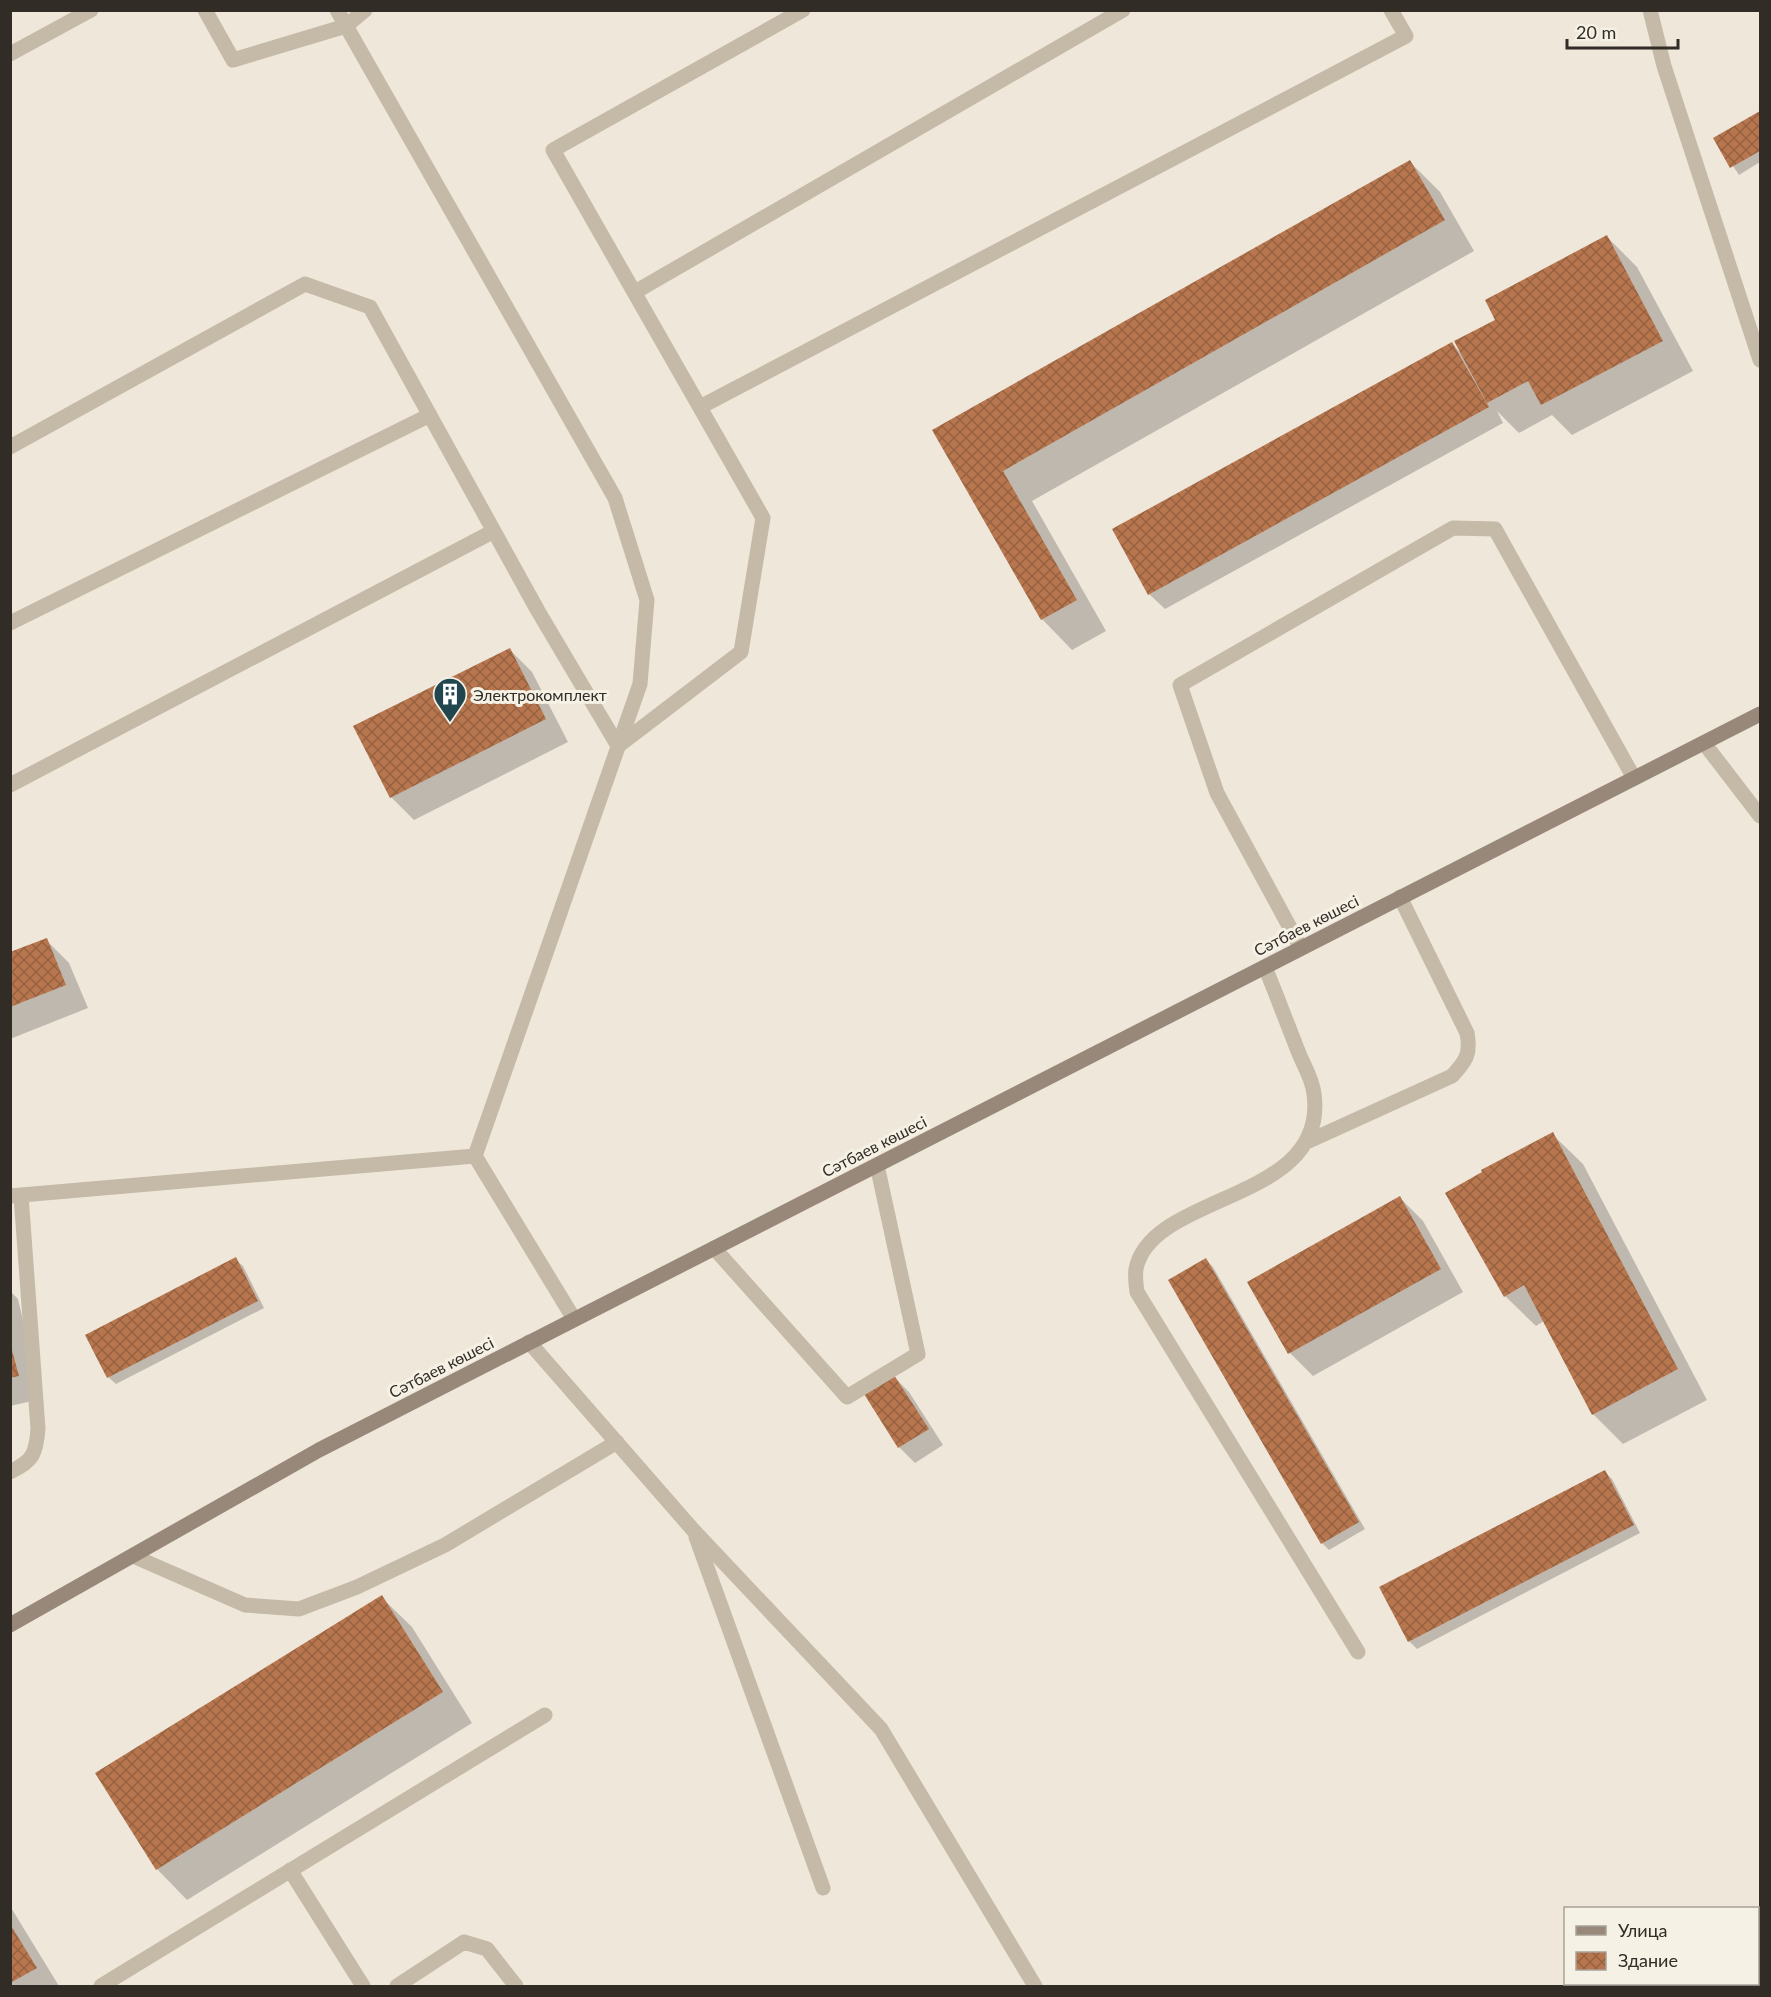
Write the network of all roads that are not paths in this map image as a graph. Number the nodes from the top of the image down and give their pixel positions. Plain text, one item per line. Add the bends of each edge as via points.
1 (91, 10) edge
2 (205, 10) edge
3 (337, 10) edge
4 (365, 10) edge
5 (803, 10) edge
6 (1123, 10) edge
7 (1391, 10) edge
8 (1650, 10) edge
9 (346, 26) junction
10 (10, 54) edge
11 (635, 292) junction
12 (1761, 360) edge
13 (702, 406) junction
14 (430, 415) junction
15 (10, 447) edge
16 (494, 531) junction
17 (10, 623) edge
18 (1761, 714) edge
19 (1704, 743) junction
20 (618, 746) junction
21 (1634, 778) junction
22 (10, 785) edge
23 (1761, 816) edge
24 (1400, 897) junction
25 (1301, 948) junction
26 (1265, 967) junction
27 (1309, 1141) junction
28 (475, 1156) junction
29 (877, 1165) junction
30 (16, 1196) edge
31 (714, 1248) junction
32 (574, 1319) junction
33 (529, 1342) junction
34 (616, 1442) junction
35 (10, 1472) edge
36 (694, 1531) junction
37 (133, 1556) junction
38 (10, 1625) edge
39 (1358, 1652) dead end
40 (544, 1715) dead end
41 (290, 1870) junction
42 (823, 1888) dead end
43 (101, 1986) edge
44 (363, 1986) edge
45 (397, 1986) edge
46 (516, 1986) edge
47 (1035, 1986) edge

1 - 10 street
2 - 9 street via 233,60
3 - 9 street
4 - 9 street
5 - 11 street via 554,150
6 - 11 street
7 - 13 street via 1406,36
8 - 12 street via 1664,66
9 - 20 street via 615,498 647,600 640,684
11 - 13 street
13 - 20 street via 763,518 741,652
14 - 15 street via 370,307 306,284
14 - 16 street
14 - 17 street
16 - 20 street
16 - 22 street
18 - 19 main road, Сәтбаев көшесі
19 - 21 main road, Сәтбаев көшесі
19 - 23 street
20 - 28 street
21 - 24 main road, Сәтбаев көшесі
21 - 25 street via 1495,529 1453,528 1180,685 1217,793
24 - 25 main road, Сәтбаев көшесі
24 - 27 street via 1467,1033 1470,1049 1466,1062 1452,1076
25 - 26 main road, Сәтбаев көшесі
26 - 27 street via 1314,1092 1315,1118
26 - 29 main road, Сәтбаев көшесі
27 - 39 street via 1278,1171 1160,1232 1143,1252 1136,1269 1137,1292
28 - 30 street
28 - 32 street
29 - 31 main road, Сәтбаев көшесі
29 - 31 street via 918,1354 847,1397
30 - 35 street via 38,1429 36,1449 27,1463
31 - 32 main road, Сәтбаев көшесі
32 - 33 main road, Сәтбаев көшесі
33 - 34 street
33 - 37 main road, Сәтбаев көшесі via 319,1450
34 - 36 street
34 - 37 street via 445,1545 299,1610 245,1605
36 - 42 street
36 - 47 street via 881,1729
37 - 38 main road, Сәтбаев көшесі
40 - 41 street
41 - 43 street
41 - 44 street
45 - 46 street via 464,1942 487,1949

